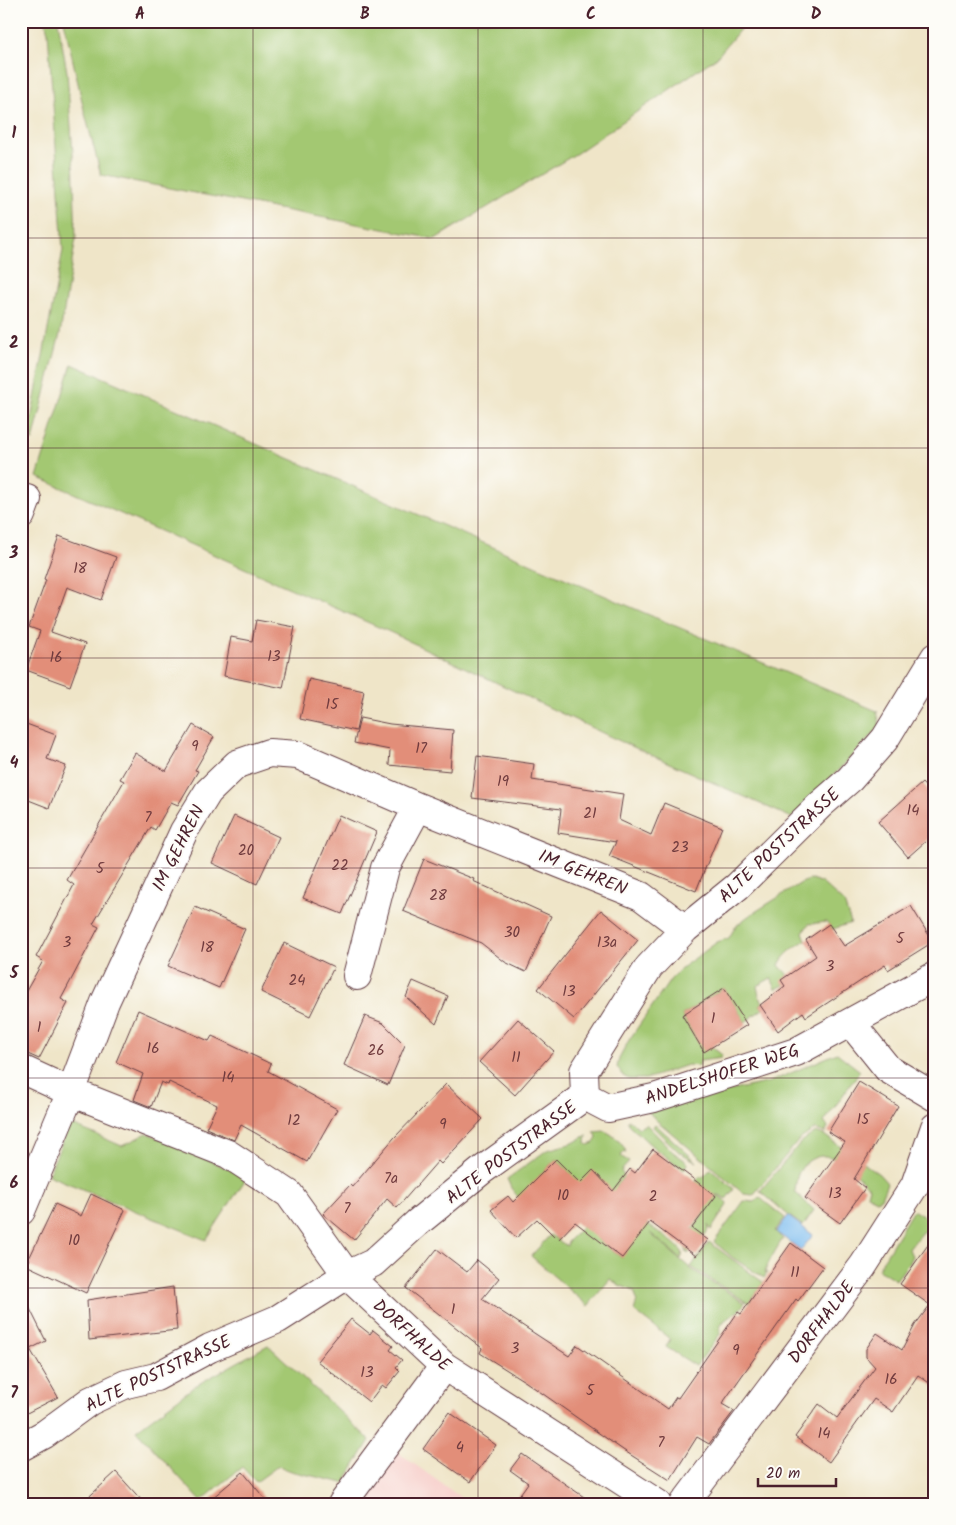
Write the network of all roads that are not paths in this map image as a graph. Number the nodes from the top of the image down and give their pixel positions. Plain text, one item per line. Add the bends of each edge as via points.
1 (935, 657) edge
2 (418, 807) junction
3 (685, 929) junction
4 (356, 976) dead end
5 (935, 976) edge
6 (850, 1022) junction
7 (21, 1069) edge
8 (71, 1092) junction
9 (585, 1096) junction
10 (935, 1097) edge
11 (935, 1128) edge
12 (21, 1211) edge
13 (347, 1276) junction
14 (444, 1366) junction
15 (21, 1447) edge
16 (342, 1504) edge
17 (658, 1504) edge
18 (684, 1504) edge

1 - 3 street, ALTE POSTSTRASSE via 885,739 850,780 738,886
2 - 3 street, IM GEHREN via 641,896
2 - 4 street via 384,868
2 - 8 street, IM GEHREN via 298,755 269,753 237,764 208,792 184,831 105,1002
3 - 9 street, ALTE POSTSTRASSE via 649,967 584,1071
5 - 6 street, ANDELSHOFER WEG
6 - 9 street, ANDELSHOFER WEG via 796,1052 654,1098 608,1108
6 - 10 street via 888,1069
7 - 8 street
8 - 12 street, IM GEHREN
8 - 13 street via 228,1154 289,1194
9 - 13 street, ALTE POSTSTRASSE via 481,1171 373,1263
11 - 18 street, DORFHALDE via 915,1185 863,1266
13 - 14 street, DORFHALDE
13 - 15 street, ALTE POSTSTRASSE via 278,1320 210,1348 156,1377 126,1384 90,1401
14 - 16 street
14 - 17 street, DORFHALDE

